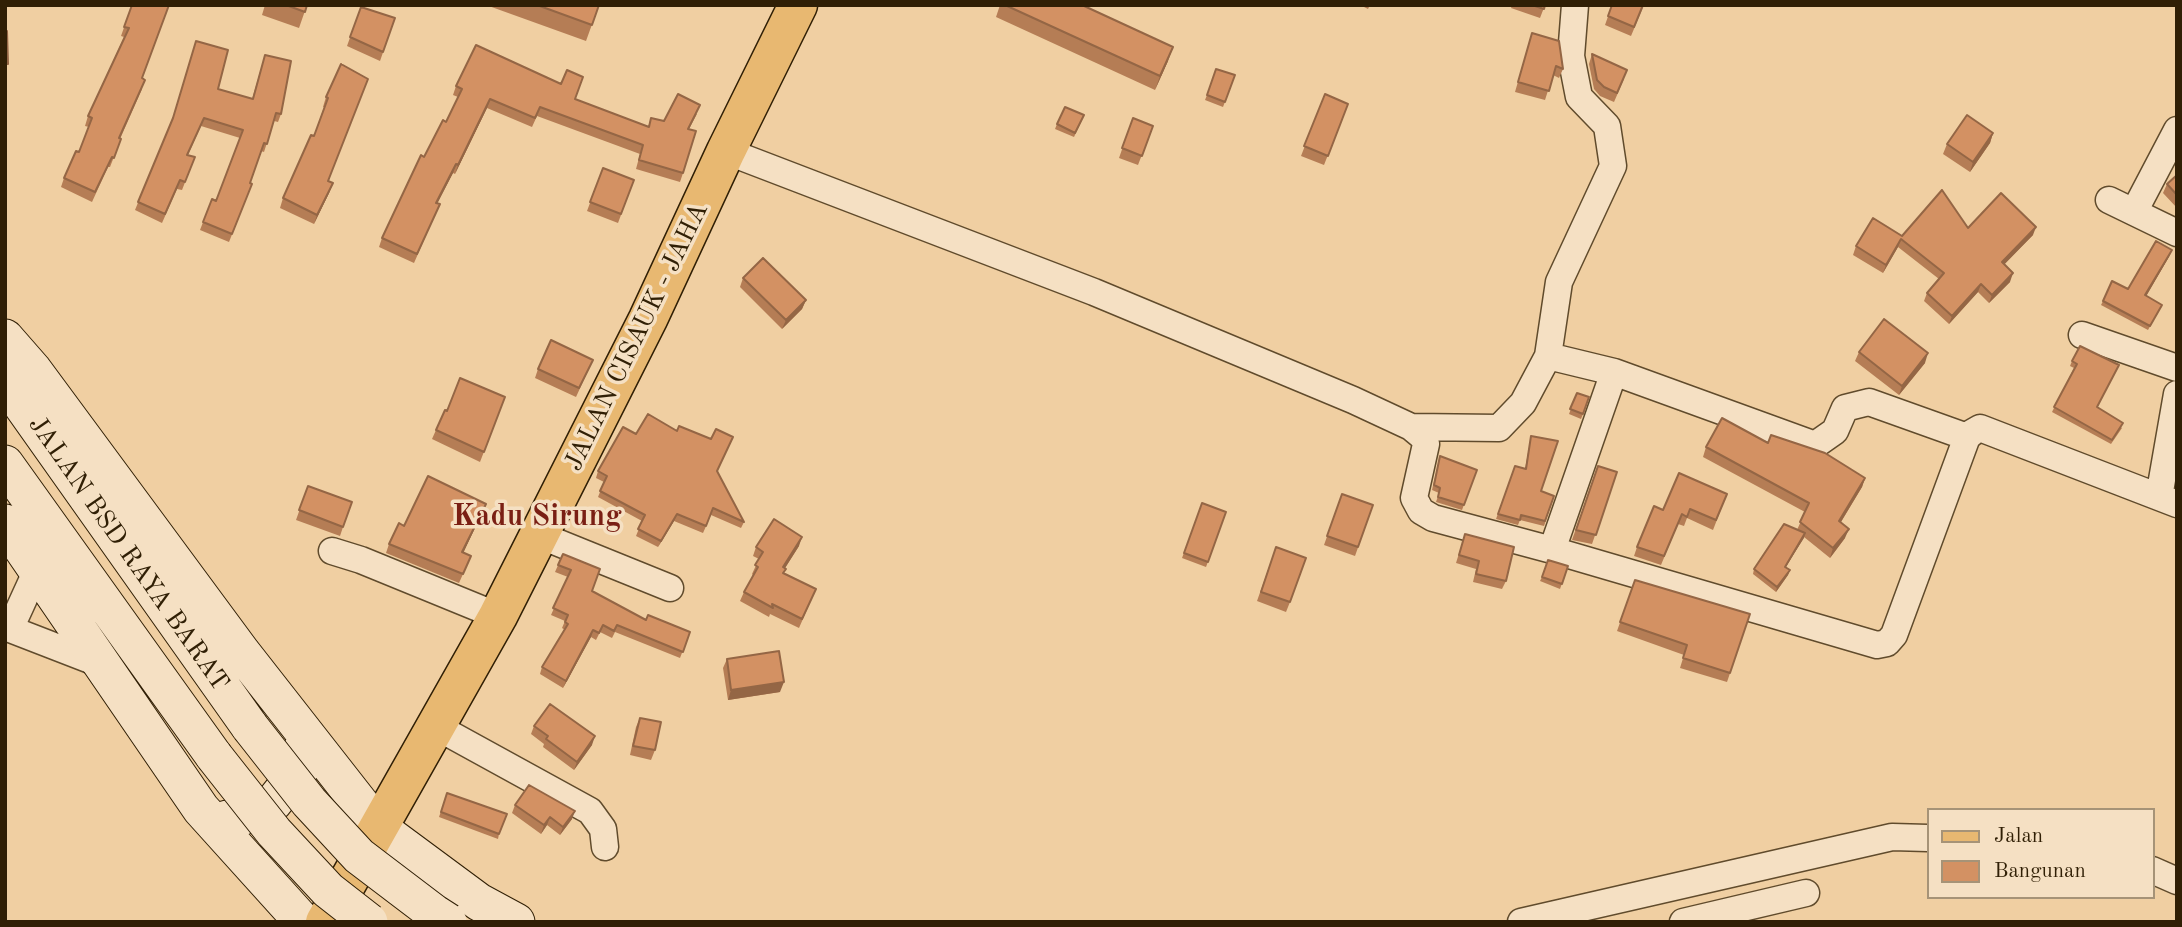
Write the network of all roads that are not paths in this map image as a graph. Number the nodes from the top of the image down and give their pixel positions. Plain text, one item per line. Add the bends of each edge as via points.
1 (799, 5) edge
2 (1574, 5) edge
3 (2177, 130) edge
4 (726, 151) junction
5 (2109, 200) dead end
6 (2134, 212) junction
7 (2177, 233) edge
8 (2082, 335) dead end
9 (5, 338) edge
10 (1548, 356) junction
11 (2177, 368) edge
12 (1614, 372) junction
13 (5, 382) edge
14 (2177, 394) edge
15 (1411, 427) junction
16 (1967, 437) junction
17 (5, 464) edge
18 (2168, 500) edge
19 (5, 523) edge
20 (539, 535) junction
21 (1552, 550) junction
22 (332, 551) dead end
23 (37, 570) junction
24 (670, 588) dead end
25 (498, 616) junction
26 (8, 629) edge
27 (103, 665) junction
28 (300, 727) junction
29 (437, 727) junction
30 (201, 809) junction
31 (379, 828) junction
32 (1926, 838) edge
33 (605, 847) dead end
34 (2154, 871) edge
35 (2177, 881) edge
36 (1806, 893) dead end
37 (479, 902) junction
38 (303, 922) edge
39 (325, 922) edge
40 (369, 922) edge
41 (410, 922) edge
42 (448, 922) edge
43 (516, 922) edge
44 (1521, 922) edge
45 (1683, 922) edge

1 - 4 main road, JALAN CISAUK - JAHA
2 - 10 street via 1571,56 1579,97 1607,126 1613,166 1559,282
3 - 6 street
4 - 15 street via 1094,292
4 - 20 main road, JALAN CISAUK - JAHA
5 - 6 street
6 - 7 street
8 - 11 street
9 - 28 main road
10 - 12 street
10 - 15 street via 1524,403 1500,428
12 - 16 street via 1815,444 1835,431 1845,408 1869,402
12 - 21 street
13 - 42 main road, JALAN BSD RAYA BARAT, bridge via 250,727 309,802 359,856
14 - 18 street
15 - 21 street via 1426,444 1414,498 1421,511
16 - 18 street via 1980,428
16 - 21 street via 1894,635 1887,643 1877,645
17 - 40 main road, JALAN BSD RAYA BARAT, bridge via 214,756 274,832 319,881
19 - 23 main road
20 - 24 street
20 - 25 main road, JALAN CISAUK - JAHA
22 - 25 street
23 - 26 street
23 - 27 main road
25 - 29 main road, JALAN CISAUK - JAHA
26 - 27 street
27 - 30 main road
28 - 30 main road via 300,769 273,803 232,821
28 - 31 main road
29 - 31 main road, JALAN CISAUK - JAHA
29 - 33 street via 590,811 603,829
30 - 38 main road
31 - 37 main road
31 - 39 main road, JALAN CISAUK - JAHA
32 - 44 street via 1892,837
34 - 35 street
36 - 45 street
37 - 41 main road via 436,900
37 - 43 main road

